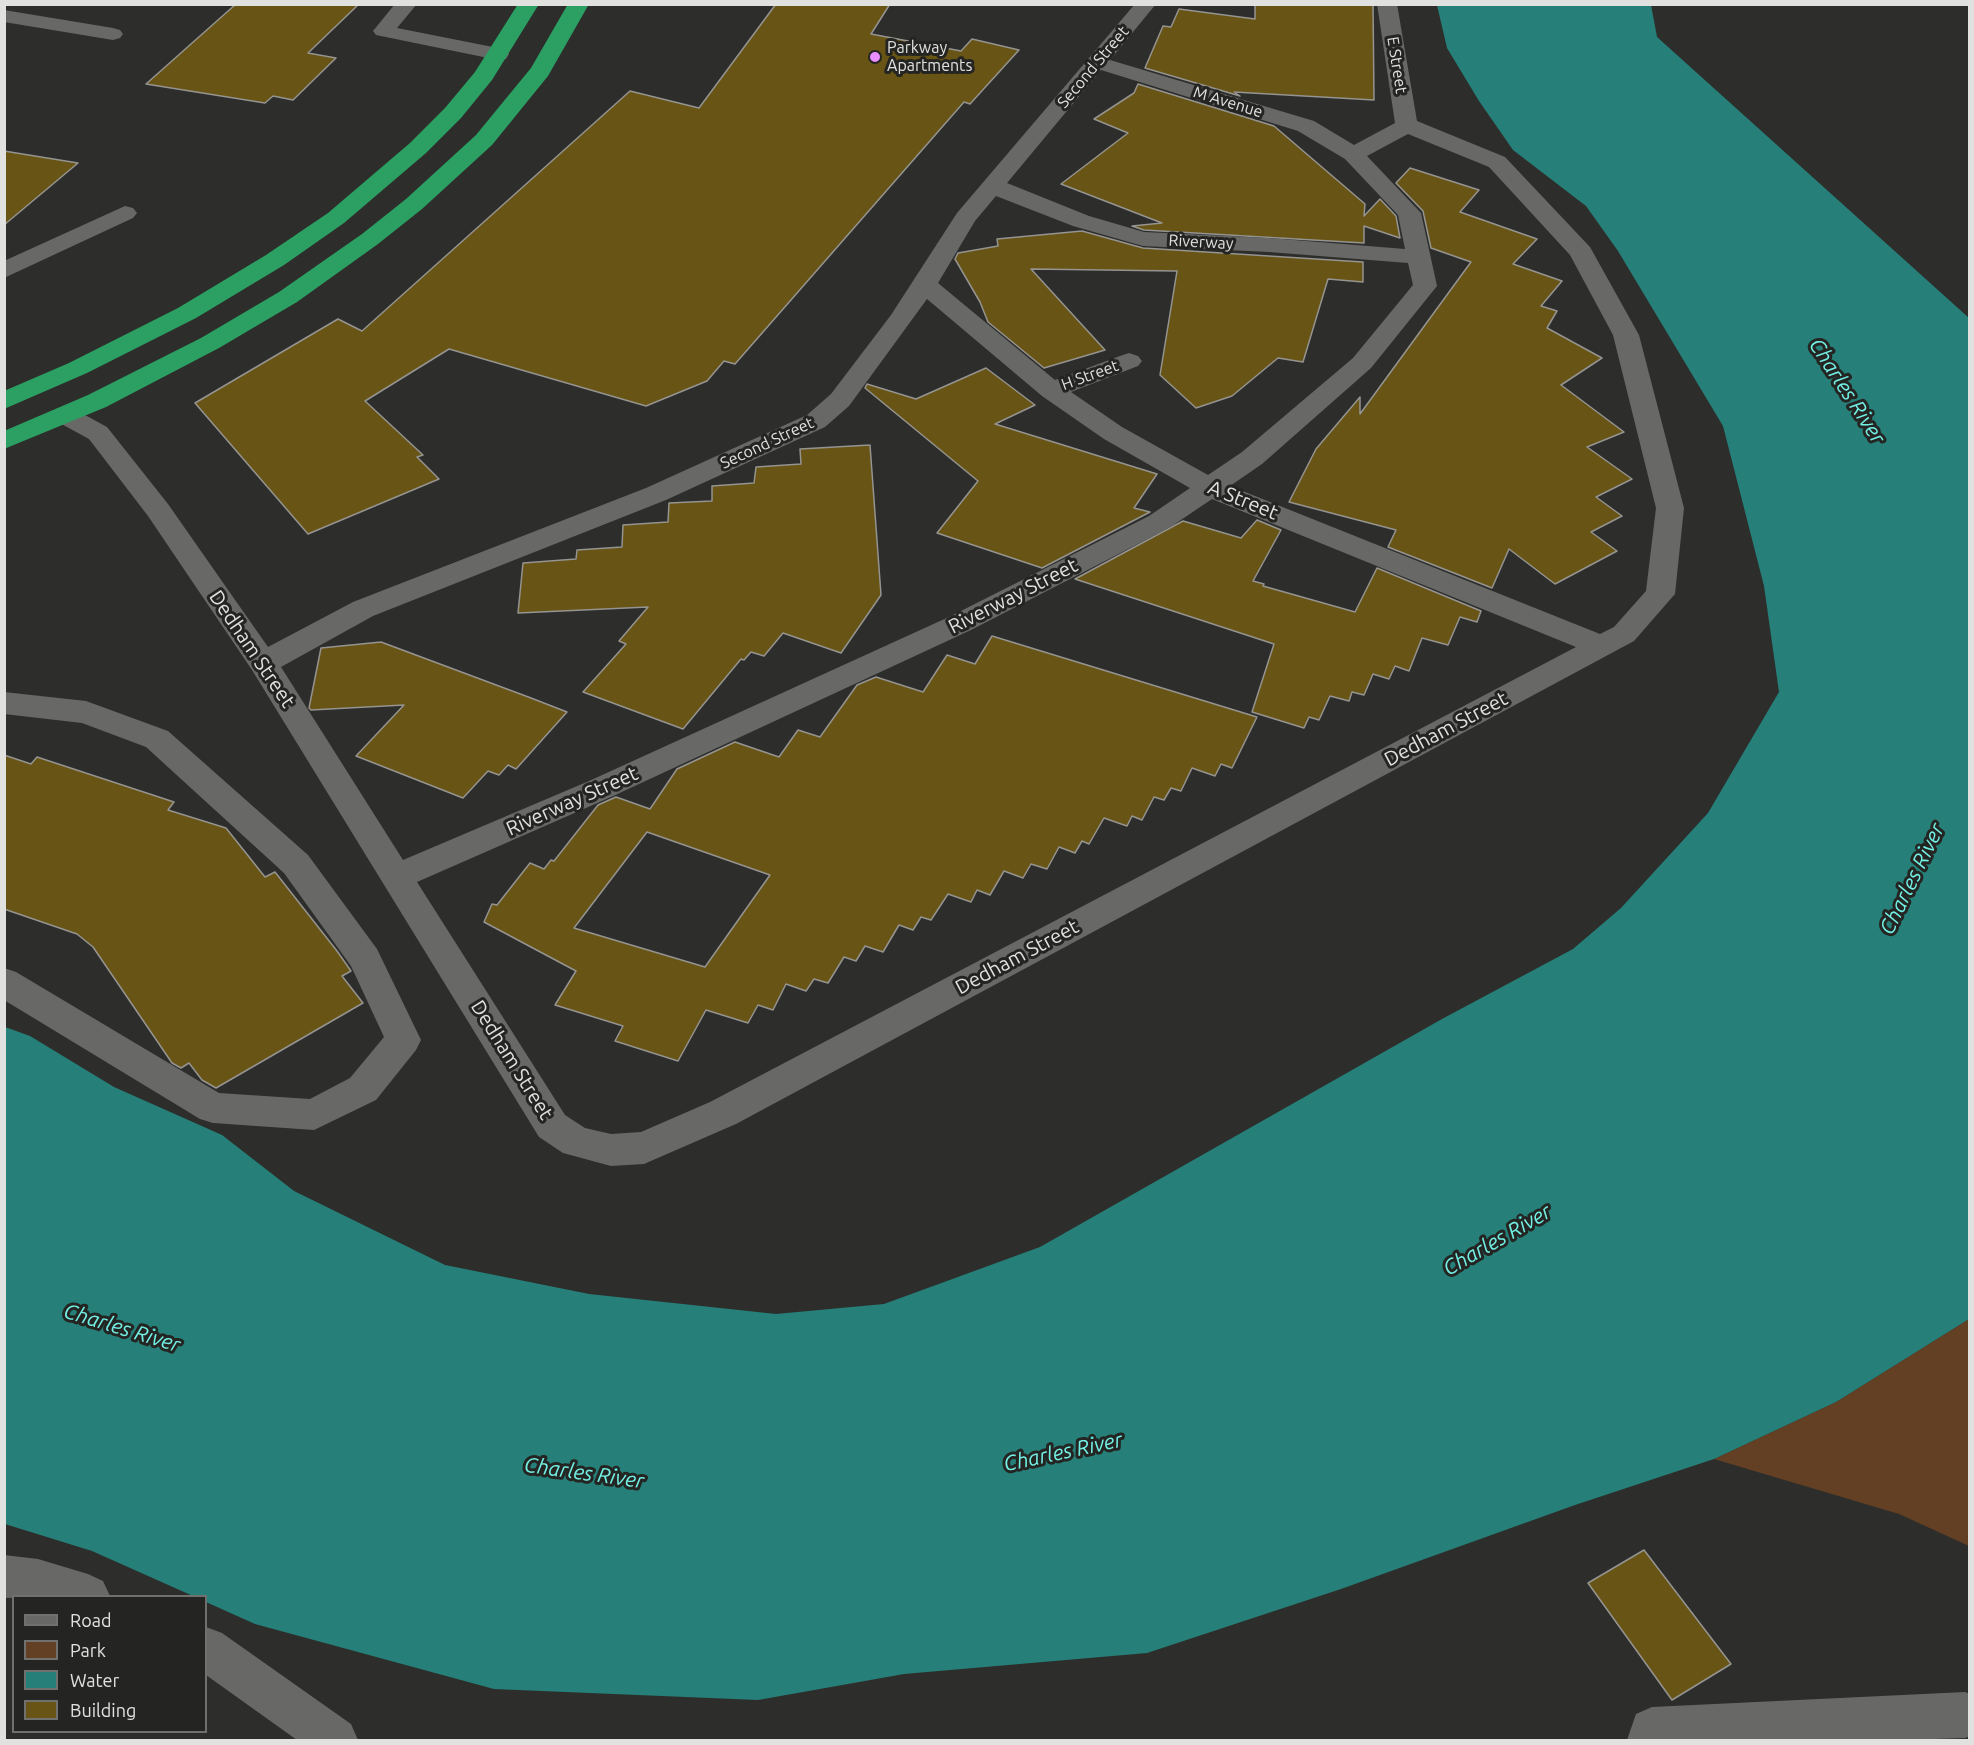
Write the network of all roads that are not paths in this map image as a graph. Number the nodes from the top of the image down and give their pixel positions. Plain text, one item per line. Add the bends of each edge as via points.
1 (407, 4) edge
2 (529, 4) edge
3 (579, 4) edge
4 (1146, 4) edge
5 (1387, 4) edge
6 (4, 16) edge
7 (113, 34) dead end
8 (498, 54) junction
9 (1096, 62) junction
10 (1406, 125) junction
11 (1353, 154) junction
12 (993, 186) junction
13 (125, 213) dead end
14 (1418, 257) junction
15 (4, 271) edge
16 (926, 284) junction
17 (1130, 361) dead end
18 (1051, 390) junction
19 (4, 401) edge
20 (65, 415) junction
21 (4, 441) edge
22 (1210, 488) junction
23 (1602, 646) junction
24 (263, 663) junction
25 (4, 703) edge
26 (397, 877) junction
27 (4, 982) edge
28 (4, 1576) edge
29 (85, 1595) edge
30 (207, 1650) edge
31 (1965, 1715) dead end
32 (335, 1740) edge
33 (1650, 1740) edge

1 - 8 street via 383,31
2 - 8 highway
3 - 20 highway via 540,71 514,105 484,140 414,204 339,263 267,310 154,373
4 - 9 street, Second Street
5 - 10 street, E Street
6 - 7 street
8 - 19 highway via 469,94 429,137 306,239 163,326
9 - 11 street, M Avenue via 1306,126
9 - 12 street, Second Street
10 - 11 street
10 - 23 street, Dedham Street via 1497,162 1581,252 1626,336 1670,508 1660,594 1624,634
11 - 14 street, Riverway Street via 1409,213
12 - 14 street, Riverway via 1081,221 1143,239
12 - 16 street, Second Street via 965,218
13 - 15 street
14 - 22 street, Riverway Street via 1425,286 1362,363 1252,458
16 - 18 street, A Street
16 - 24 street, Second Street via 840,400 816,421 656,494 363,609
17 - 18 street, H Street
18 - 22 street, A Street via 1113,433
20 - 21 highway
20 - 24 street, Dedham Street via 98,433 158,510
22 - 23 street, A Street
22 - 26 street, Riverway Street via 1159,522 961,623 600,789
23 - 26 street, Dedham Street via 734,1107 644,1148 611,1150 576,1142 552,1126
24 - 26 street, Dedham Street
25 - 27 street via 86,712 158,739 296,864 365,959 403,1040 363,1089 314,1115 213,1108
28 - 29 street
30 - 32 street
31 - 33 street via 1652,1730

